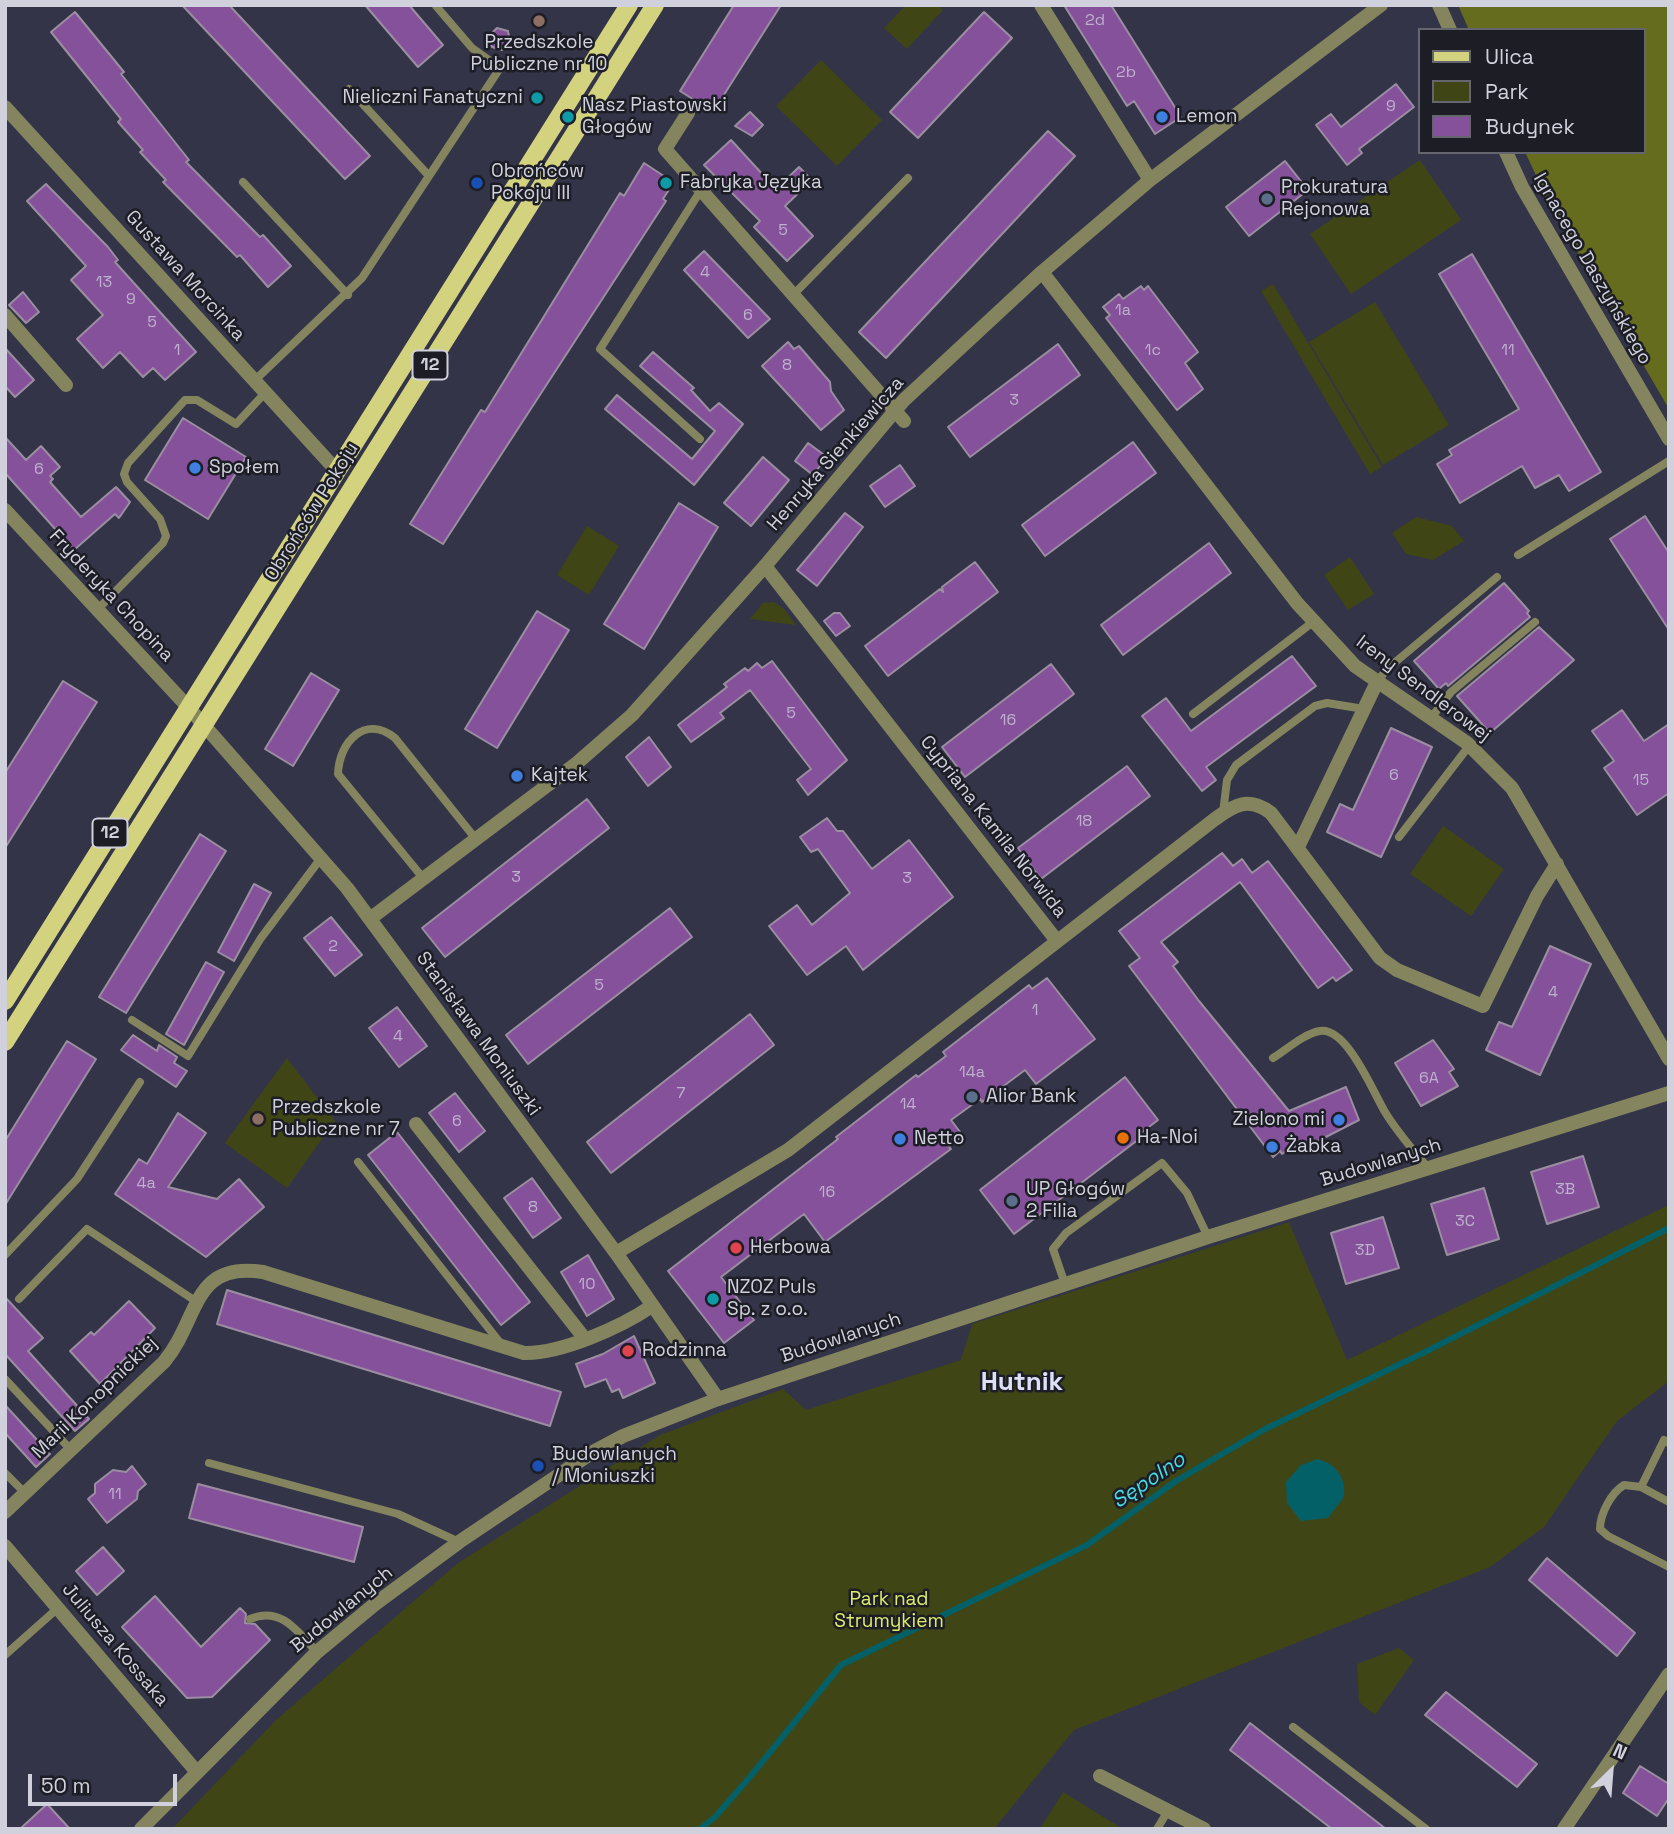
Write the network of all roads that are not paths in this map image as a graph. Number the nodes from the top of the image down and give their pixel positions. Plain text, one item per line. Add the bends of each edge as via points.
1 (629, 5) edge
2 (655, 5) edge
3 (1041, 5) edge
4 (1381, 5) edge
5 (1439, 5) edge
6 (436, 6) edge
7 (1449, 28) edge
8 (349, 89) dead end
9 (5, 107) edge
10 (688, 113) dead end
11 (1507, 154) edge
12 (429, 176) junction
13 (908, 178) dead end
14 (1150, 180) junction
15 (243, 182) dead end
16 (701, 190) junction
17 (1042, 272) junction
18 (348, 295) junction
19 (793, 295) junction
20 (5, 316) edge
21 (254, 381) junction
22 (66, 384) dead end
23 (265, 393) junction
24 (899, 416) junction
25 (700, 439) dead end
26 (1669, 439) edge
27 (1669, 461) edge
28 (337, 471) junction
29 (5, 510) edge
30 (1518, 555) dead end
31 (765, 566) junction
32 (1497, 578) dead end
33 (97, 610) junction
34 (1313, 622) junction
35 (1535, 622) dead end
36 (1377, 682) junction
37 (188, 707) junction
38 (1364, 709) junction
39 (1193, 714) dead end
40 (1431, 719) junction
41 (204, 725) junction
42 (1469, 746) junction
43 (1223, 813) junction
44 (1399, 837) dead end
45 (475, 838) junction
46 (1298, 847) junction
47 (321, 858) junction
48 (1558, 864) junction
49 (423, 878) junction
50 (371, 918) junction
51 (1057, 941) junction
52 (5, 1001) edge
53 (132, 1020) dead end
54 (5, 1042) edge
55 (1273, 1058) dead end
56 (1669, 1059) edge
57 (140, 1082) dead end
58 (1669, 1093) edge
59 (416, 1124) dead end
60 (358, 1162) dead end
61 (1427, 1168) junction
62 (1208, 1237) junction
63 (616, 1253) junction
64 (5, 1255) edge
65 (1065, 1284) junction
66 (19, 1299) dead end
67 (197, 1302) junction
68 (652, 1306) junction
69 (585, 1339) junction
70 (502, 1347) junction
71 (5, 1378) edge
72 (718, 1399) junction
73 (1669, 1443) edge
74 (71, 1450) junction
75 (209, 1464) dead end
76 (5, 1473) edge
77 (1641, 1488) junction
78 (25, 1493) junction
79 (1669, 1502) edge
80 (5, 1512) edge
81 (458, 1542) junction
82 (5, 1546) edge
83 (1669, 1567) edge
84 (58, 1608) junction
85 (250, 1619) dead end
86 (317, 1651) junction
87 (5, 1655) edge
88 (1669, 1674) edge
89 (1293, 1727) dead end
90 (196, 1770) junction
91 (1100, 1776) dead end
92 (1169, 1809) junction
93 (141, 1829) edge
94 (1157, 1829) edge
95 (1204, 1829) edge
96 (1426, 1829) edge
97 (1564, 1829) edge

1 - 28 main road, Obrońców Pokoju / 12
2 - 41 main road, Obrońców Pokoju / 12
3 - 14 street
4 - 14 street, Henryka Sienkiewicza
5 - 7 street
6 - 12 lane via 472,48 500,68
8 - 12 lane
9 - 21 street, Gustawa Morcinka
10 - 16 street via 665,149
11 - 26 street, Ignacego Daszyńskiego
12 - 18 lane
13 - 19 lane
14 - 17 street, Henryka Sienkiewicza
15 - 18 lane
16 - 19 street
16 - 25 lane via 600,349
17 - 24 street, Henryka Sienkiewicza
17 - 34 street, Ireny Sendlerowej
18 - 21 lane
19 - 24 street
20 - 22 street
21 - 23 street, Gustawa Morcinka
23 - 28 street, Gustawa Morcinka
23 - 33 lane via 236,424 197,400 185,400 128,463 127,482 160,519 166,536
24 - 31 street, Henryka Sienkiewicza
27 - 30 lane
28 - 37 main road, Obrońców Pokoju / 12
29 - 33 street, Fryderyka Chopina
31 - 45 street, Henryka Sienkiewicza via 632,715
31 - 51 street, Cypriana Kamila Norwida
32 - 36 lane
33 - 37 street, Fryderyka Chopina
34 - 36 street, Ireny Sendlerowej
34 - 39 lane
35 - 40 lane via 1451,692
36 - 38 street
36 - 40 street, Ireny Sendlerowej
37 - 41 street, Stanisława Moniuszki
37 - 52 main road, Obrońców Pokoju / 12
38 - 43 lane via 1327,703 1315,706 1236,765 1227,780
38 - 46 street
40 - 42 street, Ireny Sendlerowej
41 - 47 street, Stanisława Moniuszki
41 - 54 main road, Obrońców Pokoju / 12
42 - 44 lane
42 - 48 street, Ireny Sendlerowej via 1512,788
43 - 46 street, Cypriana Kamila Norwida via 1240,803 1262,806
43 - 51 street, Cypriana Kamila Norwida
45 - 49 street, Henryka Sienkiewicza
45 - 49 lane via 395,738 374,727 361,732 345,746 338,774
46 - 48 street, Cypriana Kamila Norwida via 1380,958 1397,970 1483,1006 1537,896
47 - 50 street, Stanisława Moniuszki
47 - 53 lane via 261,938 188,1056
48 - 56 street, Ireny Sendlerowej
49 - 50 street, Henryka Sienkiewicza
50 - 63 street, Stanisława Moniuszki
51 - 63 street via 788,1150
55 - 61 lane via 1315,1032 1338,1037
57 - 64 lane via 77,1179
58 - 61 street, Budowlanych
59 - 69 street
60 - 70 lane
61 - 62 street, Budowlanych
62 - 65 street, Budowlanych
62 - 65 lane via 1187,1193 1162,1163 1066,1233 1053,1249
63 - 68 street, Stanisława Moniuszki
65 - 72 street, Budowlanych
66 - 67 lane via 87,1229
67 - 70 street, Marii Konopnickiej via 217,1277 248,1270
67 - 74 street, Marii Konopnickiej via 164,1362
68 - 69 street, Marii Konopnickiej
68 - 72 street, Stanisława Moniuszki
69 - 70 street, Marii Konopnickiej via 540,1354
71 - 74 lane
72 - 81 street, Budowlanych via 593,1452
73 - 77 lane via 1664,1440
74 - 78 street, Marii Konopnickiej
75 - 81 lane via 398,1514
76 - 78 lane
77 - 79 lane
77 - 83 lane via 1624,1485 1616,1490 1600,1529
78 - 80 street, Marii Konopnickiej
81 - 86 street, Budowlanych
82 - 84 street, Juliusza Kossaka
84 - 87 lane
84 - 90 street, Juliusza Kossaka
85 - 86 lane via 279,1616
86 - 90 street, Budowlanych
88 - 97 street
89 - 96 lane
90 - 93 street, Budowlanych
91 - 92 street
92 - 94 lane
92 - 95 street

